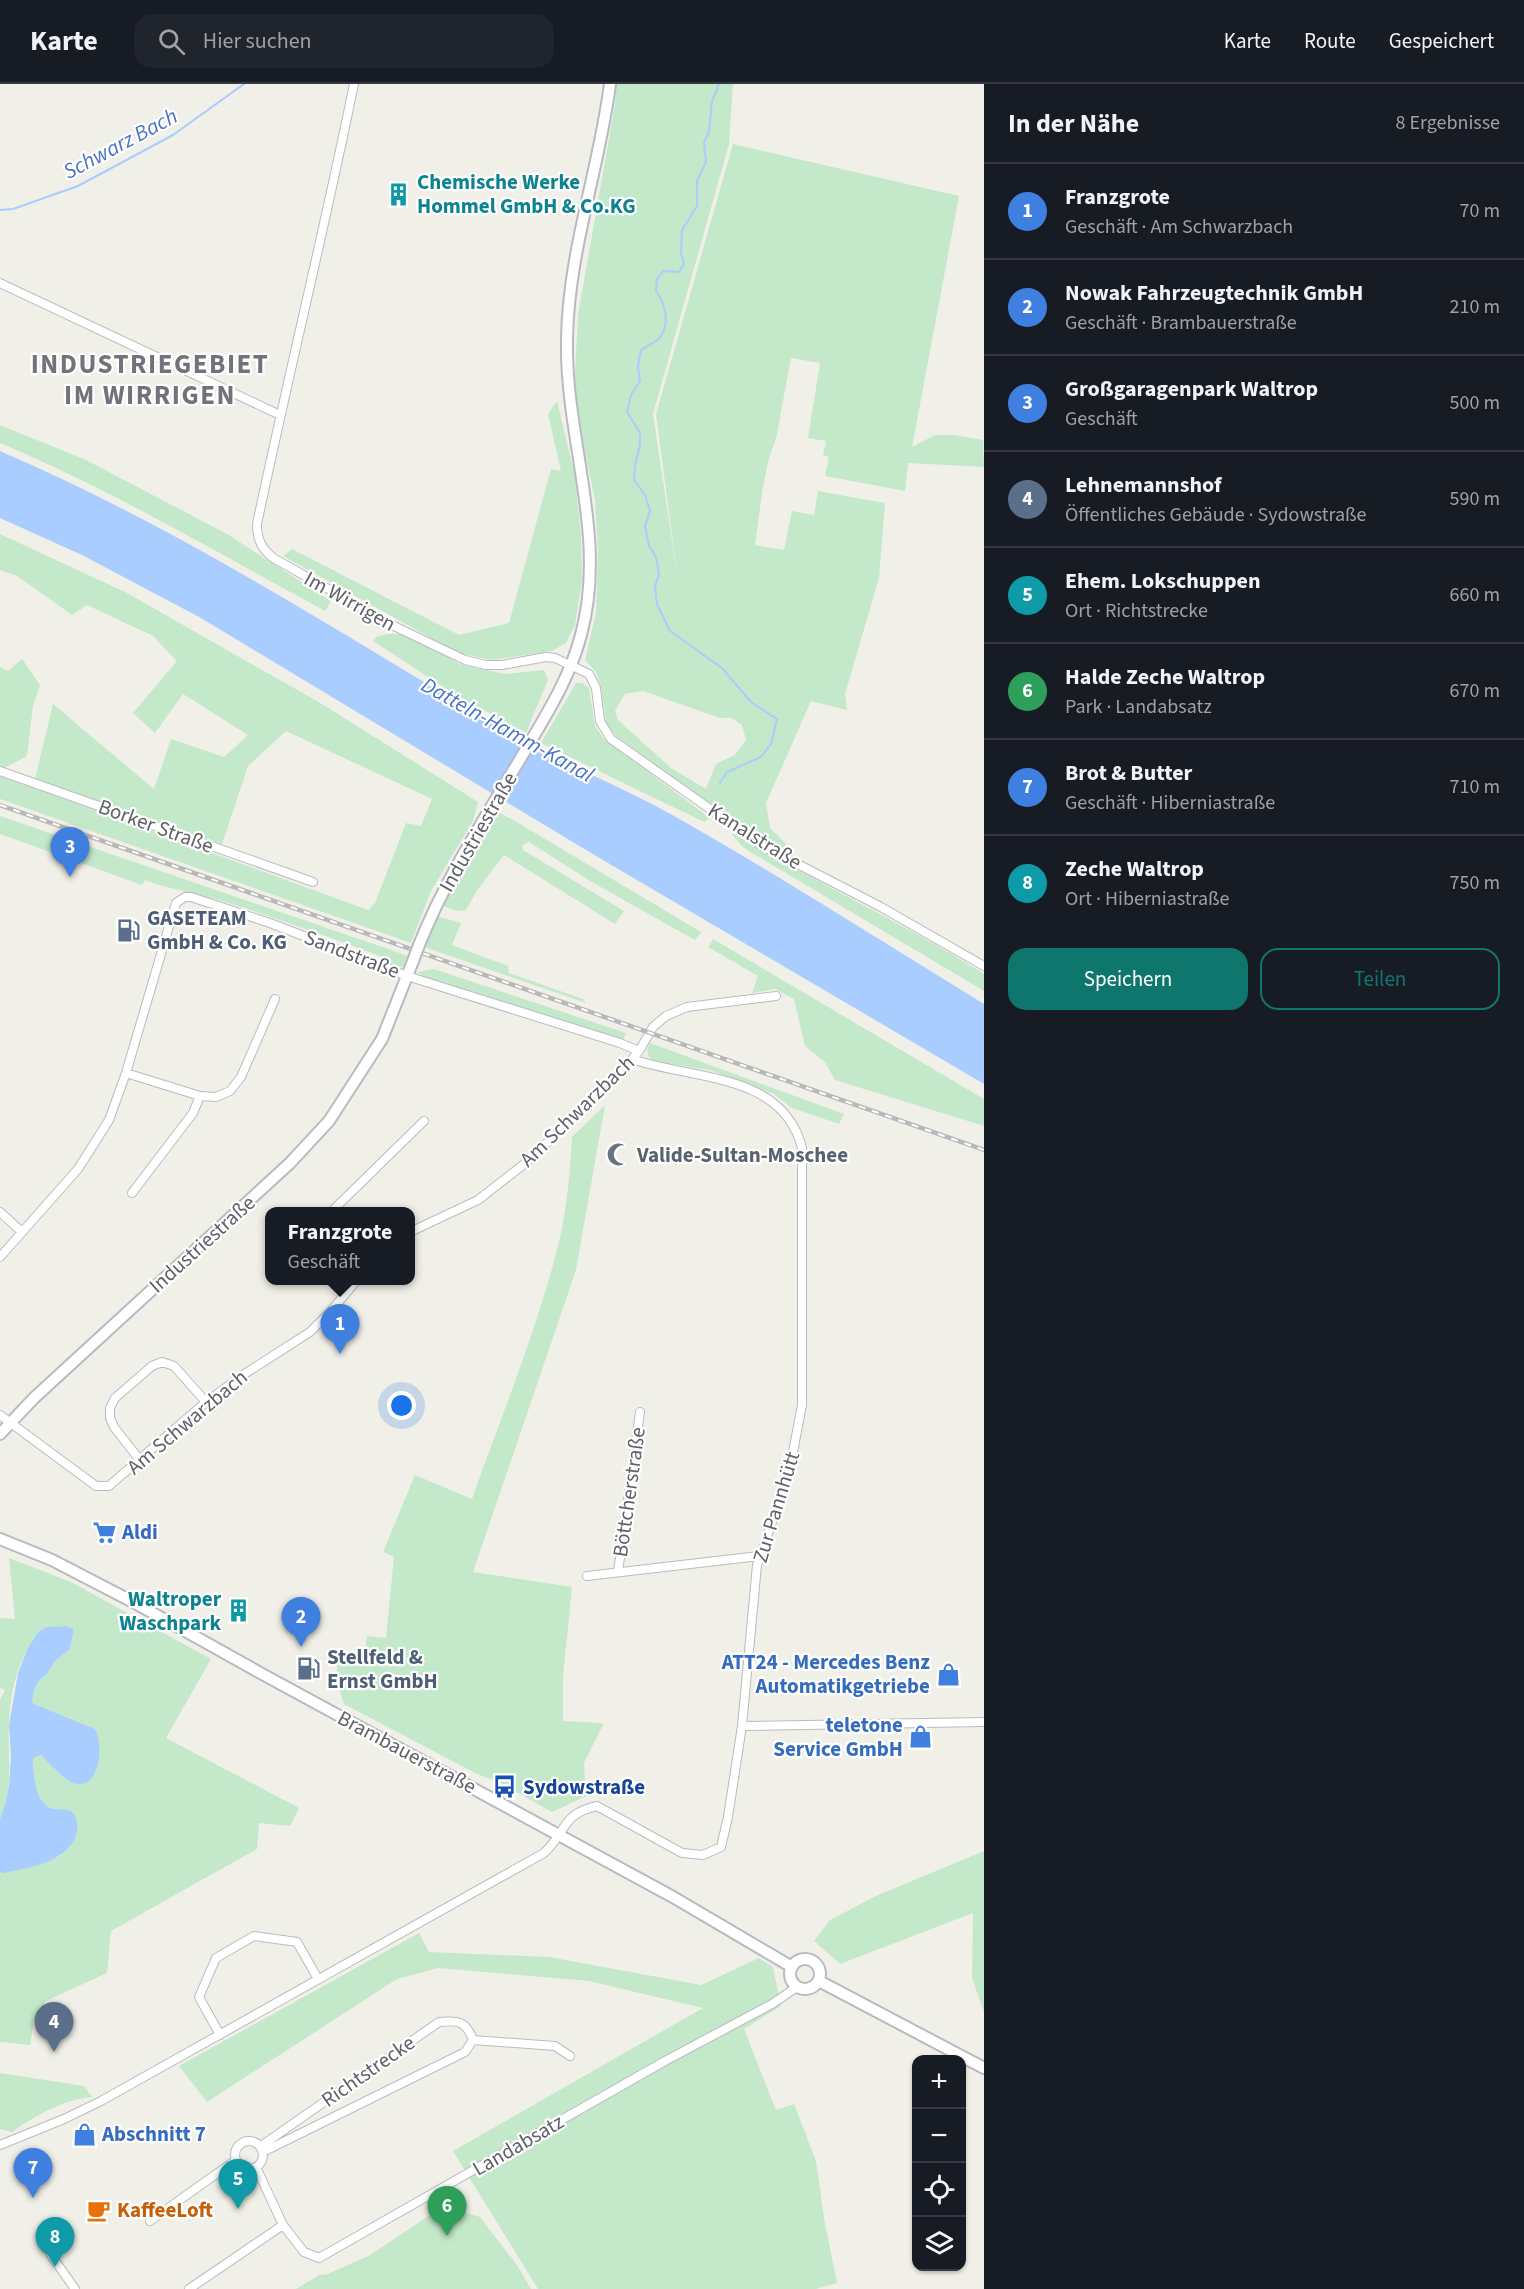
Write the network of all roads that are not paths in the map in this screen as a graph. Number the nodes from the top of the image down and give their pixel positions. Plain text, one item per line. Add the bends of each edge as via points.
1 (354, 84) edge
2 (610, 84) edge
3 (0, 283) edge
4 (280, 415) junction
5 (572, 665) junction
6 (0, 771) edge
7 (313, 882) dead end
8 (984, 966) edge
9 (407, 976) junction
10 (776, 996) dead end
11 (275, 999) dead end
12 (639, 1051) junction
13 (632, 1059) junction
14 (126, 1073) junction
15 (200, 1096) junction
16 (424, 1121) dead end
17 (132, 1193) dead end
18 (336, 1207) edge
19 (0, 1212) edge
20 (415, 1230) edge
21 (22, 1232) junction
22 (0, 1257) edge
23 (354, 1285) edge
24 (206, 1402) junction
25 (640, 1412) dead end
26 (0, 1415) edge
27 (9, 1423) junction
28 (0, 1434) edge
29 (139, 1459) junction
30 (0, 1530) edge
31 (0, 1539) edge
32 (18, 1545) junction
33 (759, 1556) junction
34 (618, 1572) junction
35 (587, 1576) dead end
36 (984, 1722) edge
37 (742, 1726) junction
38 (559, 1834) junction
39 (792, 1967) junction
40 (318, 1979) junction
41 (819, 1981) junction
42 (797, 1987) junction
43 (220, 2035) junction
44 (473, 2040) junction
45 (570, 2056) dead end
46 (984, 2068) edge
47 (0, 2145) edge
48 (262, 2149) junction
49 (236, 2160) junction
50 (256, 2167) junction
51 (150, 2221) dead end
52 (283, 2225) junction
53 (51, 2255) dead end
54 (75, 2289) edge
55 (189, 2289) edge

1 - 4 street, Im Wirrigen
2 - 5 main road, Industriestraße via 568,309 568,386 591,558 586,612
3 - 4 street
4 - 5 street, Im Wirrigen via 257,524 259,540 267,553 396,627 465,660 502,665 546,657
5 - 8 street, Kanalstraße via 589,674 593,681 600,721 611,739 761,845
5 - 9 main road, Industriestraße, bridge via 560,693 445,886
6 - 7 street, Borker Straße
9 - 12 street, Sandstraße
9 - 14 street, Sandstraße via 270,923 185,897 176,903
9 - 27 main road, Industriestraße via 382,1039 329,1121 290,1163
10 - 12 street, Am Schwarzbach via 674,1011 653,1027
11 - 15 street via 241,1077 230,1091 216,1097
12 - 13 street, Am Schwarzbach
13 - 20 street, Am Schwarzbach via 519,1167 478,1200
13 - 33 street, Zur Pannhütt via 718,1078 760,1094 787,1113 802,1148 802,1406 789,1473
14 - 15 street
14 - 21 street, Sandstraße via 109,1120 78,1169
15 - 17 street via 193,1113
16 - 18 street
19 - 21 street
21 - 22 street, Sandstraße
23 - 24 street, Am Schwarzbach via 309,1332
24 - 29 street, Am Schwarzbach
24 - 29 street via 174,1366 162,1362 152,1366 116,1398 110,1413 114,1427
25 - 34 street, Böttcherstraße
26 - 27 street
27 - 28 main road, Industriestraße
27 - 29 street, Am Schwarzbach via 100,1488 119,1479
30 - 32 main road, Brambauerstraße
31 - 32 main road, Brambauerstraße
32 - 38 main road, Brambauerstraße via 113,1591
33 - 34 street, Böttcherstraße
33 - 37 street, Zur Pannhütt
34 - 35 street, Böttcherstraße
36 - 37 street
37 - 38 street, Zur Pannhütt via 720,1846 703,1856 682,1853 597,1806 581,1809
38 - 39 main road, Brambauerstraße
38 - 40 street via 544,1852
39 - 41 main road via 798,1960 811,1960 819,1967
39 - 42 main road via 790,1977
40 - 43 street
40 - 43 street via 297,1942 254,1936 216,1958 199,1997
41 - 42 main road via 810,1989
41 - 46 main road
42 - 52 street, Landabsatz via 330,2254 319,2258 304,2252
43 - 47 street via 101,2101
44 - 45 street via 555,2046
44 - 48 street, Richtstrecke via 465,2052
44 - 48 street, Richtstrecke via 462,2023 439,2022
48 - 49 street, Richtstrecke via 252,2141 242,2143 235,2153
48 - 50 street via 262,2161
49 - 50 street via 245,2168
49 - 51 street, Richtstrecke
50 - 52 street
52 - 55 street
53 - 54 street

